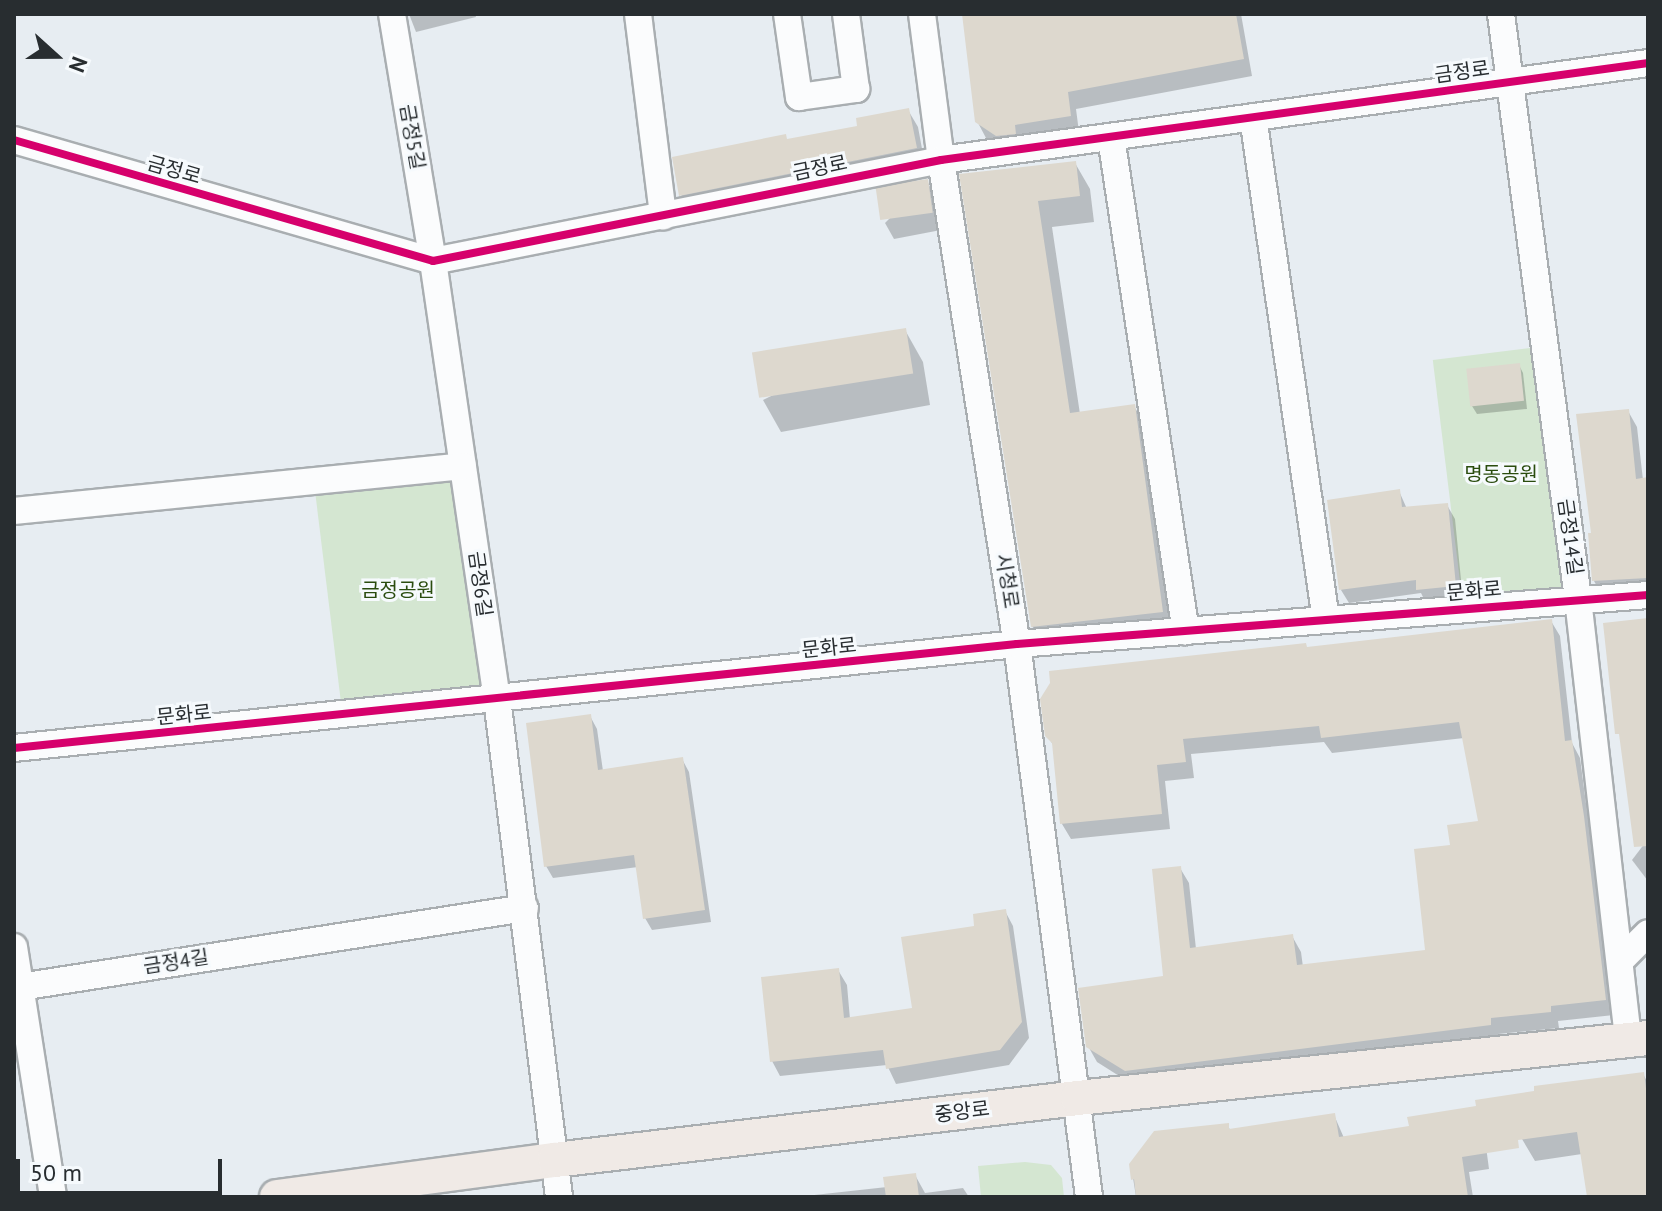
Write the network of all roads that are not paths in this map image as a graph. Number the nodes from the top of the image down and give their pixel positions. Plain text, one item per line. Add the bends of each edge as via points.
1 (392, 14) edge
2 (638, 14) edge
3 (787, 14) edge
4 (846, 14) edge
5 (922, 14) edge
6 (1501, 14) edge
7 (1648, 63) edge
8 (1510, 82) junction
9 (1253, 117) junction
10 (1111, 137) junction
11 (14, 140) edge
12 (941, 160) junction
13 (663, 216) junction
14 (433, 261) junction
15 (463, 466) junction
16 (14, 511) edge
17 (1648, 595) edge
18 (1578, 599) junction
19 (1326, 620) junction
20 (1186, 631) junction
21 (1017, 644) junction
22 (497, 699) junction
23 (14, 748) edge
24 (525, 908) junction
25 (1648, 933) edge
26 (14, 947) edge
27 (1621, 960) junction
28 (20, 987) junction
29 (1638, 1039) edge
30 (1078, 1098) junction
31 (555, 1160) junction
32 (53, 1197) edge
33 (277, 1197) edge
34 (559, 1197) edge
35 (1089, 1197) edge

1 - 14 street, 금정5길
2 - 13 street
3 - 4 street via 799,97 856,89
5 - 12 street, 시청로
6 - 8 street, 금정14길
7 - 8 street, 금정로
8 - 9 street, 금정로
8 - 18 street, 금정14길
9 - 10 street, 금정로
9 - 19 street
10 - 12 street, 금정로
10 - 20 street
11 - 14 street, 금정로
12 - 13 street, 금정로
12 - 21 street, 시청로
13 - 14 street, 금정로
14 - 15 street, 금정6길
15 - 16 street
15 - 22 street, 금정6길
17 - 18 street, 문화로
18 - 19 street, 문화로
18 - 27 street, 금정14길
19 - 20 street, 문화로
20 - 21 street, 문화로
21 - 22 street, 문화로
21 - 30 street, 시청로
22 - 23 street, 문화로
22 - 24 street, 금정6길
24 - 28 street, 금정4길
24 - 31 street, 금정6길
25 - 27 street
26 - 28 street
27 - 29 street, 금정14길
28 - 32 street
29 - 30 main road, 중앙로
30 - 31 main road, 중앙로
30 - 35 street, 시청로
31 - 33 main road, 중앙로
31 - 34 street, 금정6길

